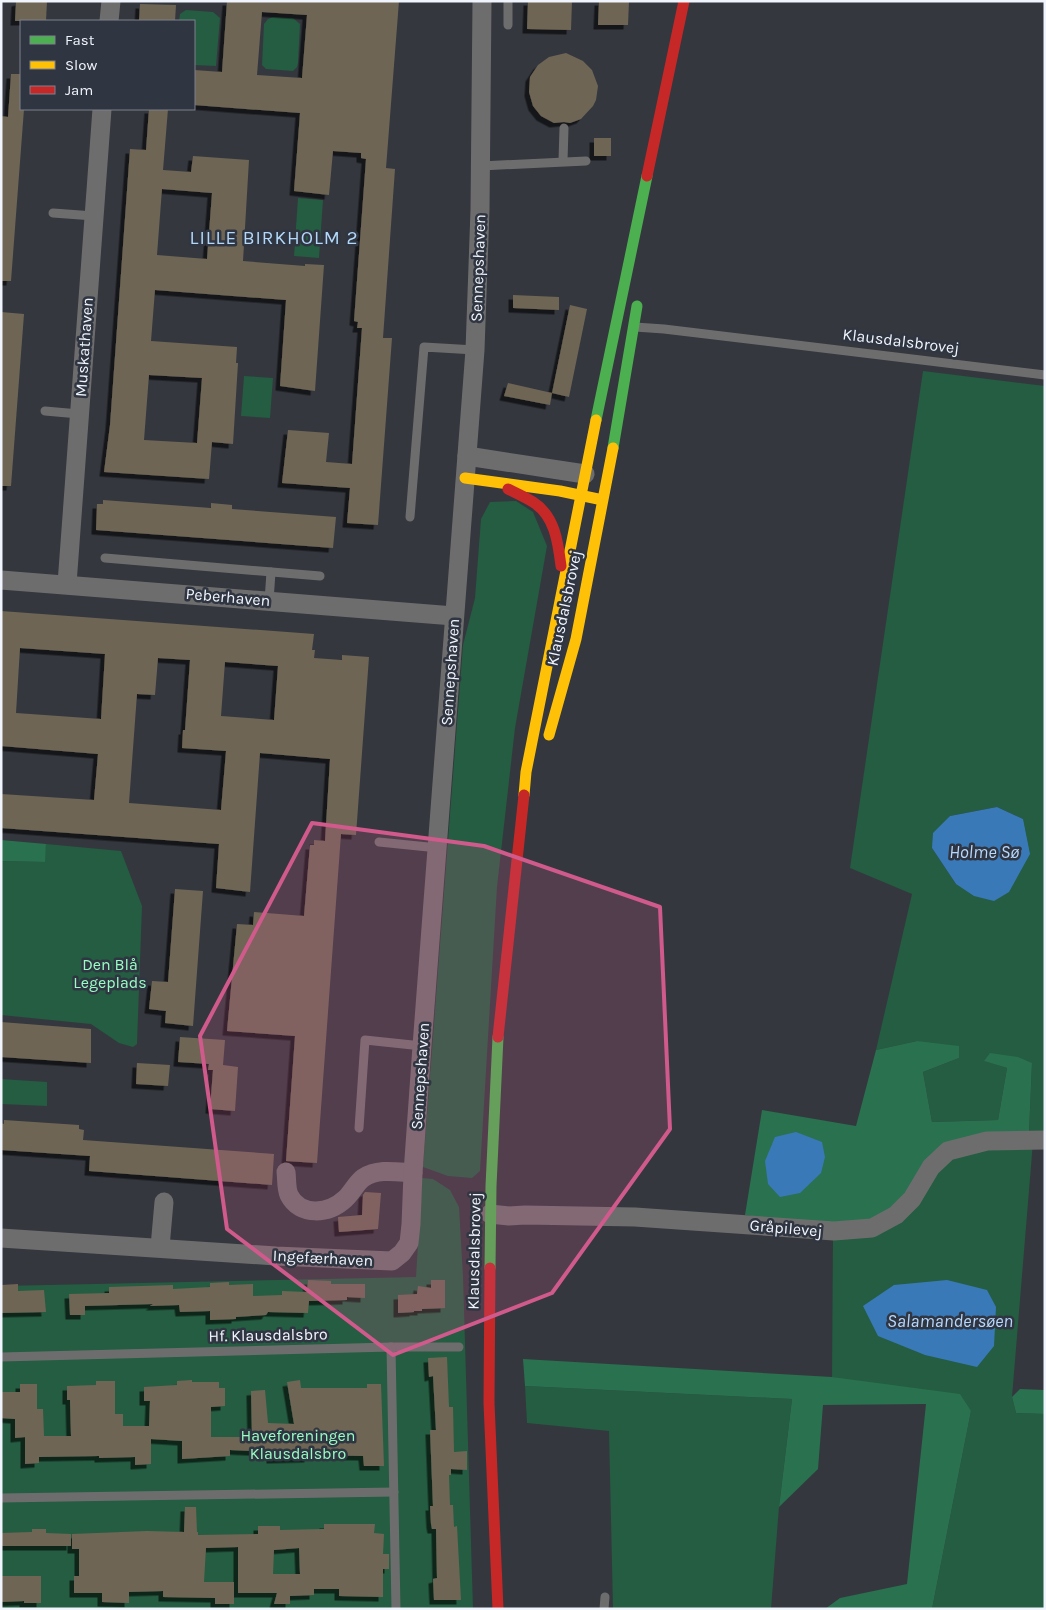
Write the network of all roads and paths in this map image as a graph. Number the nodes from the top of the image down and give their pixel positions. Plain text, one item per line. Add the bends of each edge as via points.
1 (111, 1) edge
2 (482, 1) edge
3 (508, 1) edge
4 (684, 1) edge
5 (109, 20) edge
6 (508, 25) dead end
7 (663, 102) junction
8 (102, 110) edge
9 (564, 128) dead end
10 (563, 161) junction
11 (586, 161) dead end
12 (481, 166) junction
13 (53, 213) dead end
14 (94, 216) junction
15 (646, 239) dead end
16 (638, 298) dead end
17 (616, 325) junction
18 (634, 327) junction
19 (475, 350) junction
20 (1045, 375) edge
21 (45, 411) dead end
22 (79, 414) junction
23 (467, 456) junction
24 (585, 474) junction
25 (465, 478) junction
26 (494, 482) junction
27 (581, 496) junction
28 (603, 500) junction
29 (410, 517) dead end
30 (105, 558) dead end
31 (271, 572) junction
32 (320, 576) dead end
33 (1, 580) edge
34 (67, 584) junction
35 (563, 584) junction
36 (269, 601) junction
37 (454, 616) junction
38 (545, 748) dead end
39 (536, 787) dead end
40 (379, 842) dead end
41 (438, 848) junction
42 (514, 894) junction
43 (422, 1046) junction
44 (358, 1128) dead end
45 (1045, 1140) edge
46 (286, 1172) dead end
47 (413, 1173) junction
48 (164, 1202) dead end
49 (490, 1214) junction
50 (1, 1238) edge
51 (160, 1248) junction
52 (391, 1347) junction
53 (459, 1347) dead end
54 (1, 1357) edge
55 (394, 1492) junction
56 (1, 1498) edge
57 (604, 1597) dead end
58 (396, 1609) edge
59 (498, 1609) edge
60 (604, 1609) edge

1 - 5 street
2 - 12 street, Sennepshaven
3 - 6 lane
4 - 7 street, Klausdalsbrovej
7 - 15 street, Klausdalsbrovej
7 - 17 street, Klausdalsbrovej
8 - 14 street, Muskathaven
9 - 10 lane
10 - 11 lane
10 - 12 lane
12 - 19 street, Sennepshaven
13 - 14 lane
14 - 22 street, Muskathaven
16 - 18 street, Klausdalsbrovej
17 - 18 lane, Klausdalsbrovej
17 - 24 street, Klausdalsbrovej
18 - 20 lane, Klausdalsbrovej
18 - 28 street, Klausdalsbrovej
19 - 23 street, Sennepshaven
19 - 29 lane via 424,347
21 - 22 lane
22 - 34 street, Muskathaven
23 - 24 street
23 - 25 street, Sennepshaven
24 - 27 street, Klausdalsbrovej
24 - 28 street
25 - 26 street
25 - 37 street, Sennepshaven
26 - 27 street
26 - 35 street via 538,505 551,521
27 - 28 street
27 - 35 street, Klausdalsbrovej
28 - 38 street, Klausdalsbrovej via 576,638
30 - 31 lane
31 - 32 lane
31 - 36 lane
33 - 34 street, Peberhaven
34 - 36 street, Peberhaven
35 - 42 street, Klausdalsbrovej via 526,772
36 - 37 street, Peberhaven
37 - 41 street, Sennepshaven
39 - 42 street, Klausdalsbrovej
40 - 41 lane
41 - 43 street, Sennepshaven
42 - 49 street, Klausdalsbrovej via 498,1037
43 - 44 lane via 365,1040
43 - 47 street, Sennepshaven
45 - 49 street, Gråpilevej via 987,1141 948,1151 931,1167 912,1199 896,1215 872,1228 834,1232 635,1217
46 - 47 street via 288,1193 295,1205 309,1211 329,1210 345,1200 364,1178 382,1171
47 - 51 street, Ingefærhaven via 409,1243 392,1261
48 - 51 street
49 - 59 street, Klausdalsbrovej via 489,1403
50 - 51 street, Ingefærhaven
52 - 53 lane, Hf. Klausdalsbro
52 - 54 lane, Hf. Klausdalsbro
52 - 55 lane
55 - 56 lane
55 - 58 lane
57 - 60 lane

